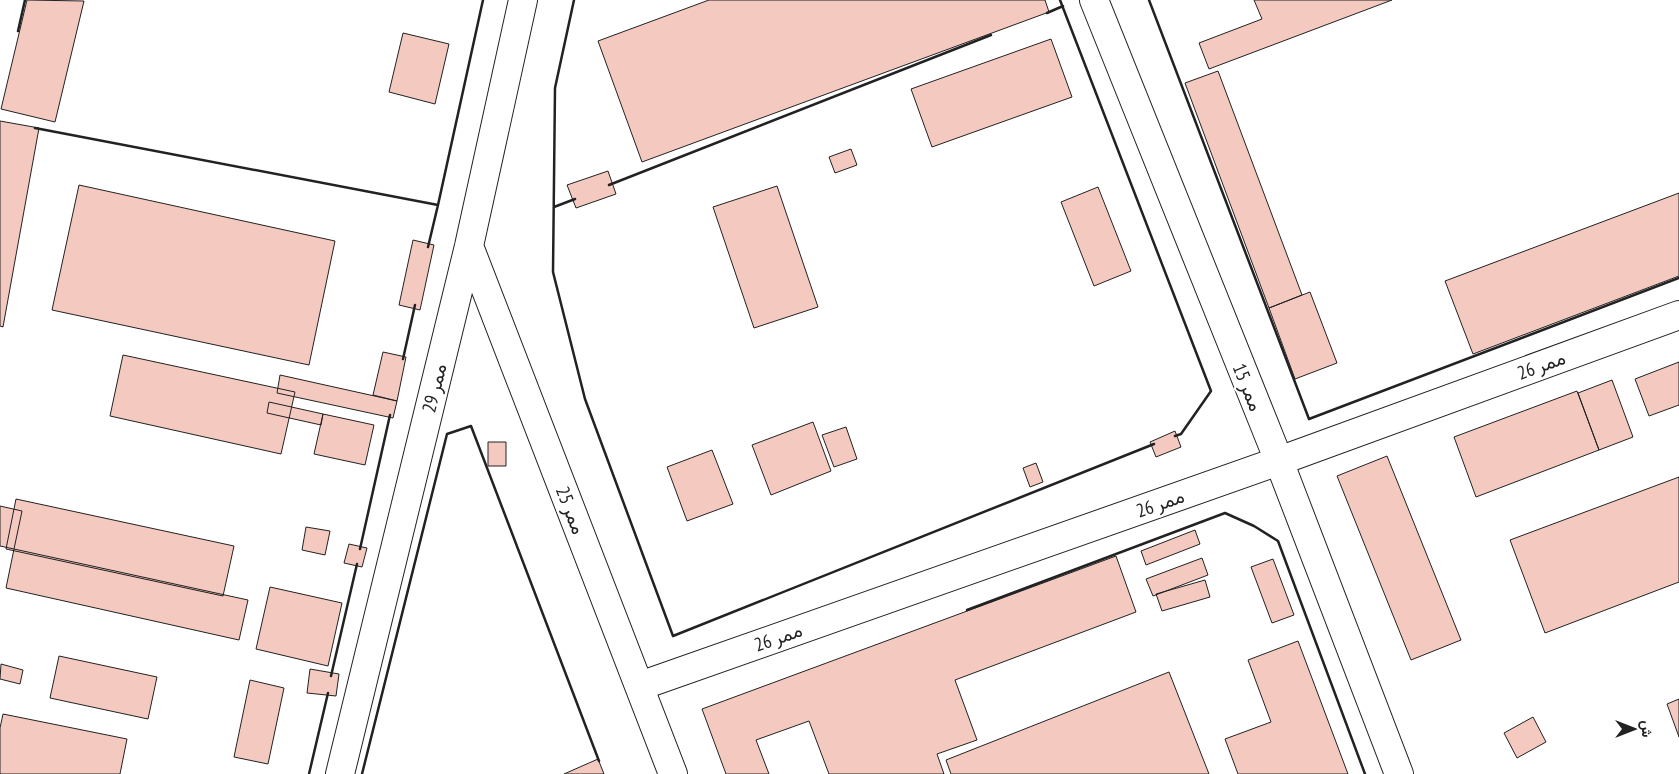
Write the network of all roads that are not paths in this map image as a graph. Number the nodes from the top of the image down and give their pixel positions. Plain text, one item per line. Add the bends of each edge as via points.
1 (523, 0) edge
2 (1094, 0) edge
3 (469, 246) junction
4 (1679, 315) edge
5 (1279, 461) junction
6 (640, 686) junction
7 (340, 774) edge
8 (673, 774) edge
9 (1399, 774) edge

1 - 3 lane, ممر 29
2 - 5 lane, ممر 15
3 - 6 lane, ممر 25
3 - 7 lane, ممر 29
4 - 5 lane, ممر 26
5 - 6 lane, ممر 26
5 - 9 lane, ممر 15
6 - 8 lane, ممر 25

